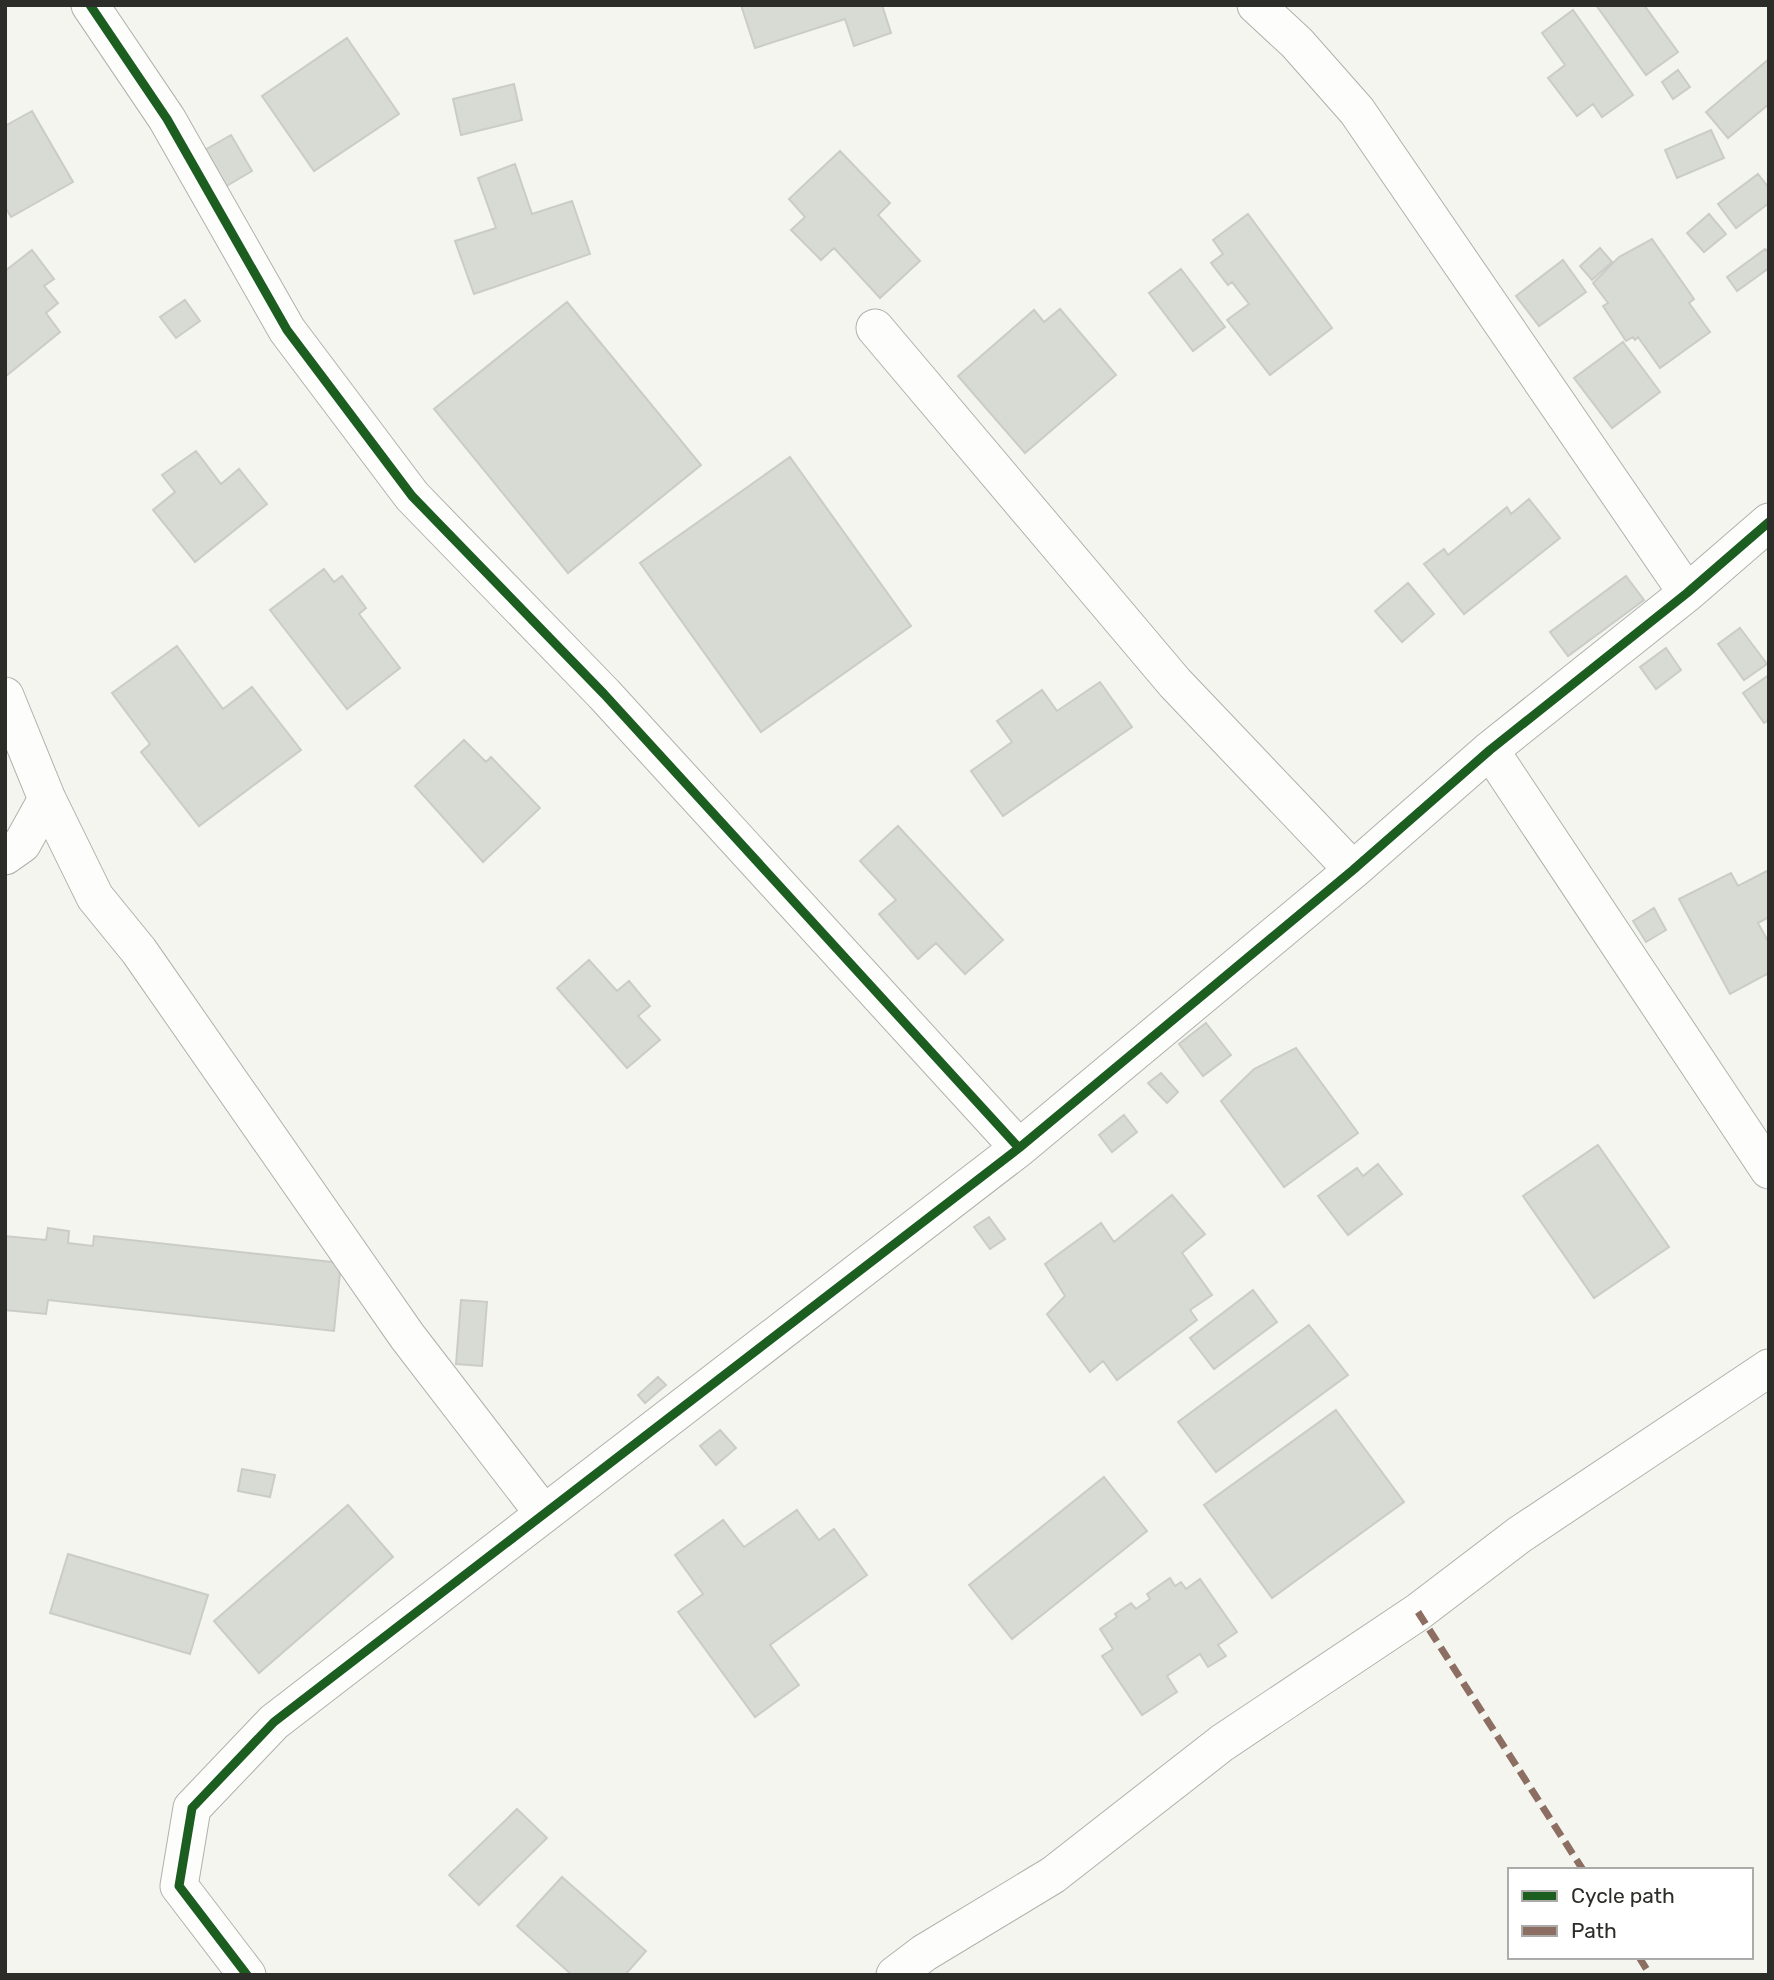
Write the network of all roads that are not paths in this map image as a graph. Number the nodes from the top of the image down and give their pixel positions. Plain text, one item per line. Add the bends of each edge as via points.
1 (90, 5) edge
2 (1256, 5) edge
3 (875, 328) dead end
4 (1769, 522) edge
5 (1687, 593) junction
6 (5, 696) edge
7 (1490, 750) junction
8 (47, 799) junction
9 (5, 856) edge
10 (1353, 870) junction
11 (1019, 1148) junction
12 (1769, 1170) edge
13 (1764, 1381) edge
14 (544, 1514) junction
15 (247, 1975) edge
16 (895, 1975) edge

1 - 11 street via 167,119 287,330 412,496 604,694
2 - 5 street via 1357,111
3 - 10 street via 1175,683
4 - 5 street
5 - 7 street
6 - 8 street
7 - 10 street
7 - 12 street
8 - 9 street via 22,844
8 - 14 street via 95,897 147,962 407,1336
10 - 11 street
11 - 14 street
13 - 16 street via 1519,1535 1418,1612 1222,1743 1053,1875
14 - 15 street via 274,1722 192,1808 178,1886

